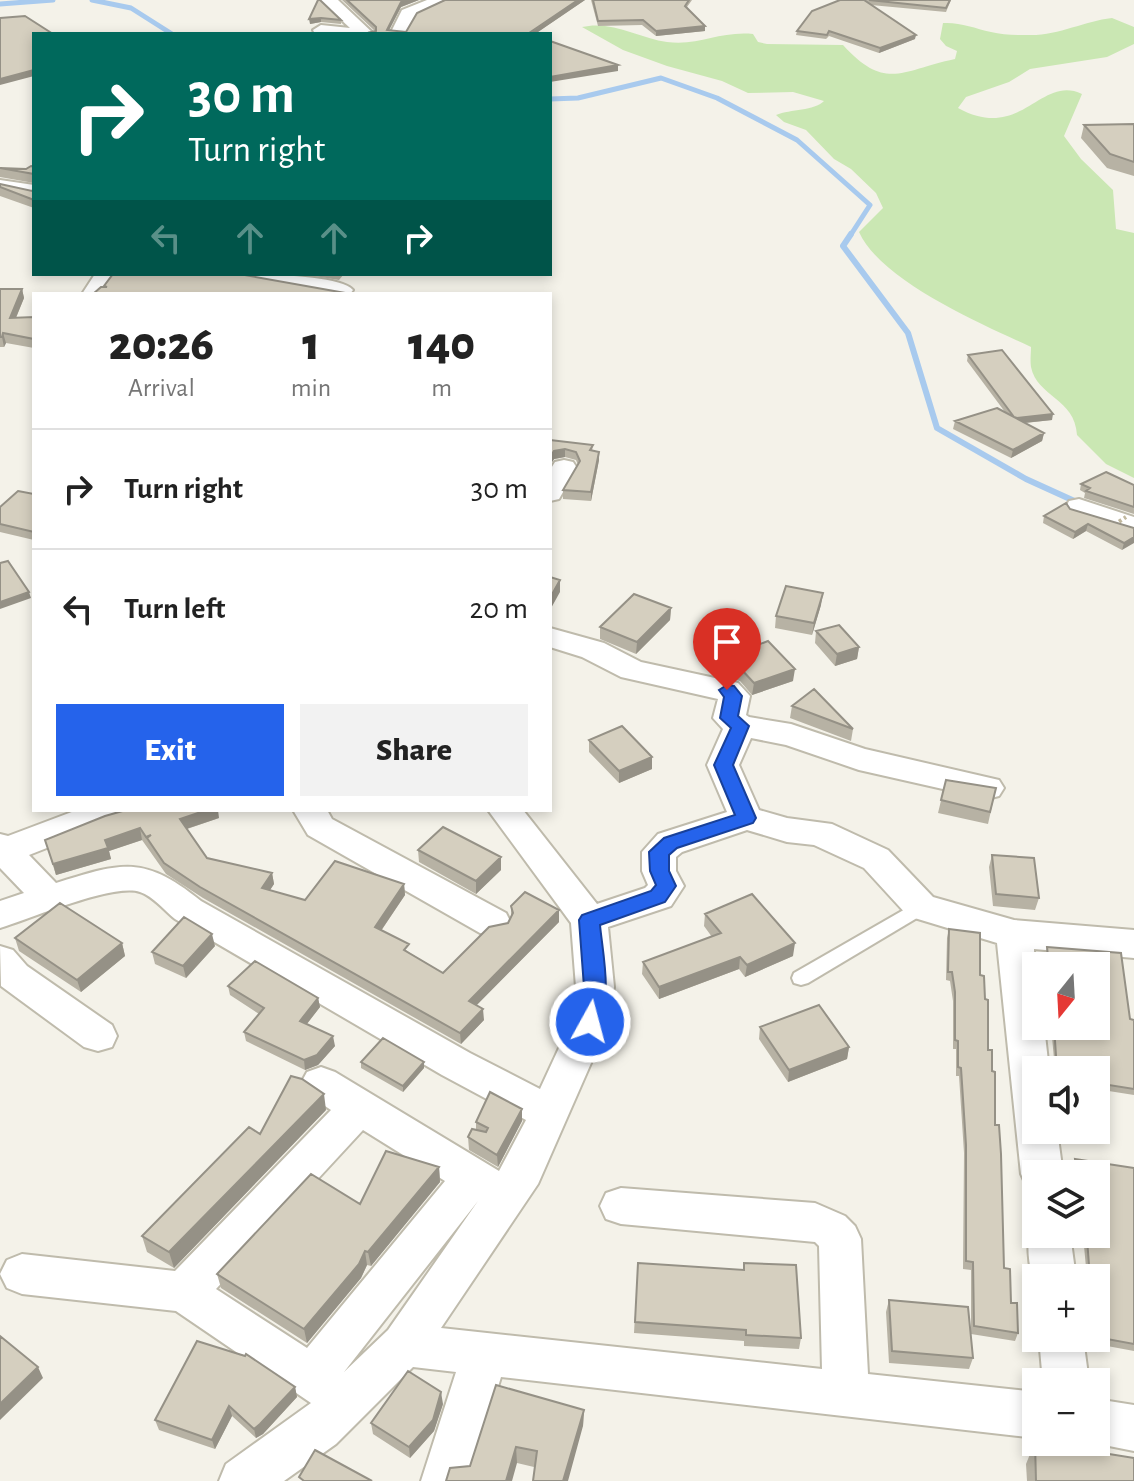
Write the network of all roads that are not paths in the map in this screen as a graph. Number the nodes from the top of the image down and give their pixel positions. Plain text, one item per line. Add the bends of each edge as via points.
1 (328, 0) edge
2 (441, 0) edge
3 (321, 30) dead end
4 (340, 32) edge
5 (364, 32) edge
6 (399, 32) edge
7 (0, 186) edge
8 (32, 191) edge
9 (259, 276) edge
10 (345, 286) edge
11 (564, 468) dead end
12 (552, 489) edge
13 (1079, 507) dead end
14 (1124, 523) edge
15 (552, 638) edge
16 (740, 726) junction
17 (987, 788) edge
18 (105, 812) edge
19 (311, 812) edge
20 (507, 812) edge
21 (746, 818) junction
22 (2, 849) edge
23 (51, 899) junction
24 (921, 907) junction
25 (0, 915) edge
26 (589, 920) junction
27 (493, 923) edge
28 (1014, 934) junction
29 (1134, 944) edge
30 (0, 960) edge
31 (801, 978) dead end
32 (98, 1036) dead end
33 (1028, 1056) edge
34 (321, 1083) dead end
35 (358, 1108) junction
36 (550, 1113) junction
37 (490, 1188) junction
38 (621, 1206) dead end
39 (22, 1274) dead end
40 (184, 1292) junction
41 (404, 1345) junction
42 (485, 1354) junction
43 (311, 1378) junction
44 (846, 1394) junction
45 (349, 1402) junction
46 (1022, 1413) edge
47 (1110, 1424) edge
48 (1134, 1428) edge
49 (243, 1481) edge
50 (445, 1481) edge

1 - 5 street
2 - 6 street via 408,13
3 - 4 street
7 - 8 street
9 - 10 street
11 - 12 street
13 - 14 street
15 - 16 street via 642,673 727,690 734,696 729,718
16 - 17 street
16 - 21 street via 723,765
18 - 22 street
19 - 27 street via 320,827
20 - 26 street
21 - 24 street via 820,833 860,849 893,873
21 - 26 street via 670,843 659,852 666,886 658,897
22 - 23 street
23 - 25 street
23 - 36 street via 118,880 150,882 456,1064
24 - 28 street
24 - 31 lane
26 - 36 street via 595,987 590,1022
28 - 29 street
28 - 33 street
30 - 32 street via 14,976
34 - 35 street
35 - 37 street
35 - 40 street
36 - 37 street via 534,1150
37 - 41 street
37 - 43 street
38 - 44 street via 815,1222 830,1229 840,1239
39 - 40 street
40 - 43 street
41 - 42 street
41 - 45 street
42 - 44 street
42 - 50 street
43 - 45 street
44 - 46 street
45 - 49 street
47 - 48 street

